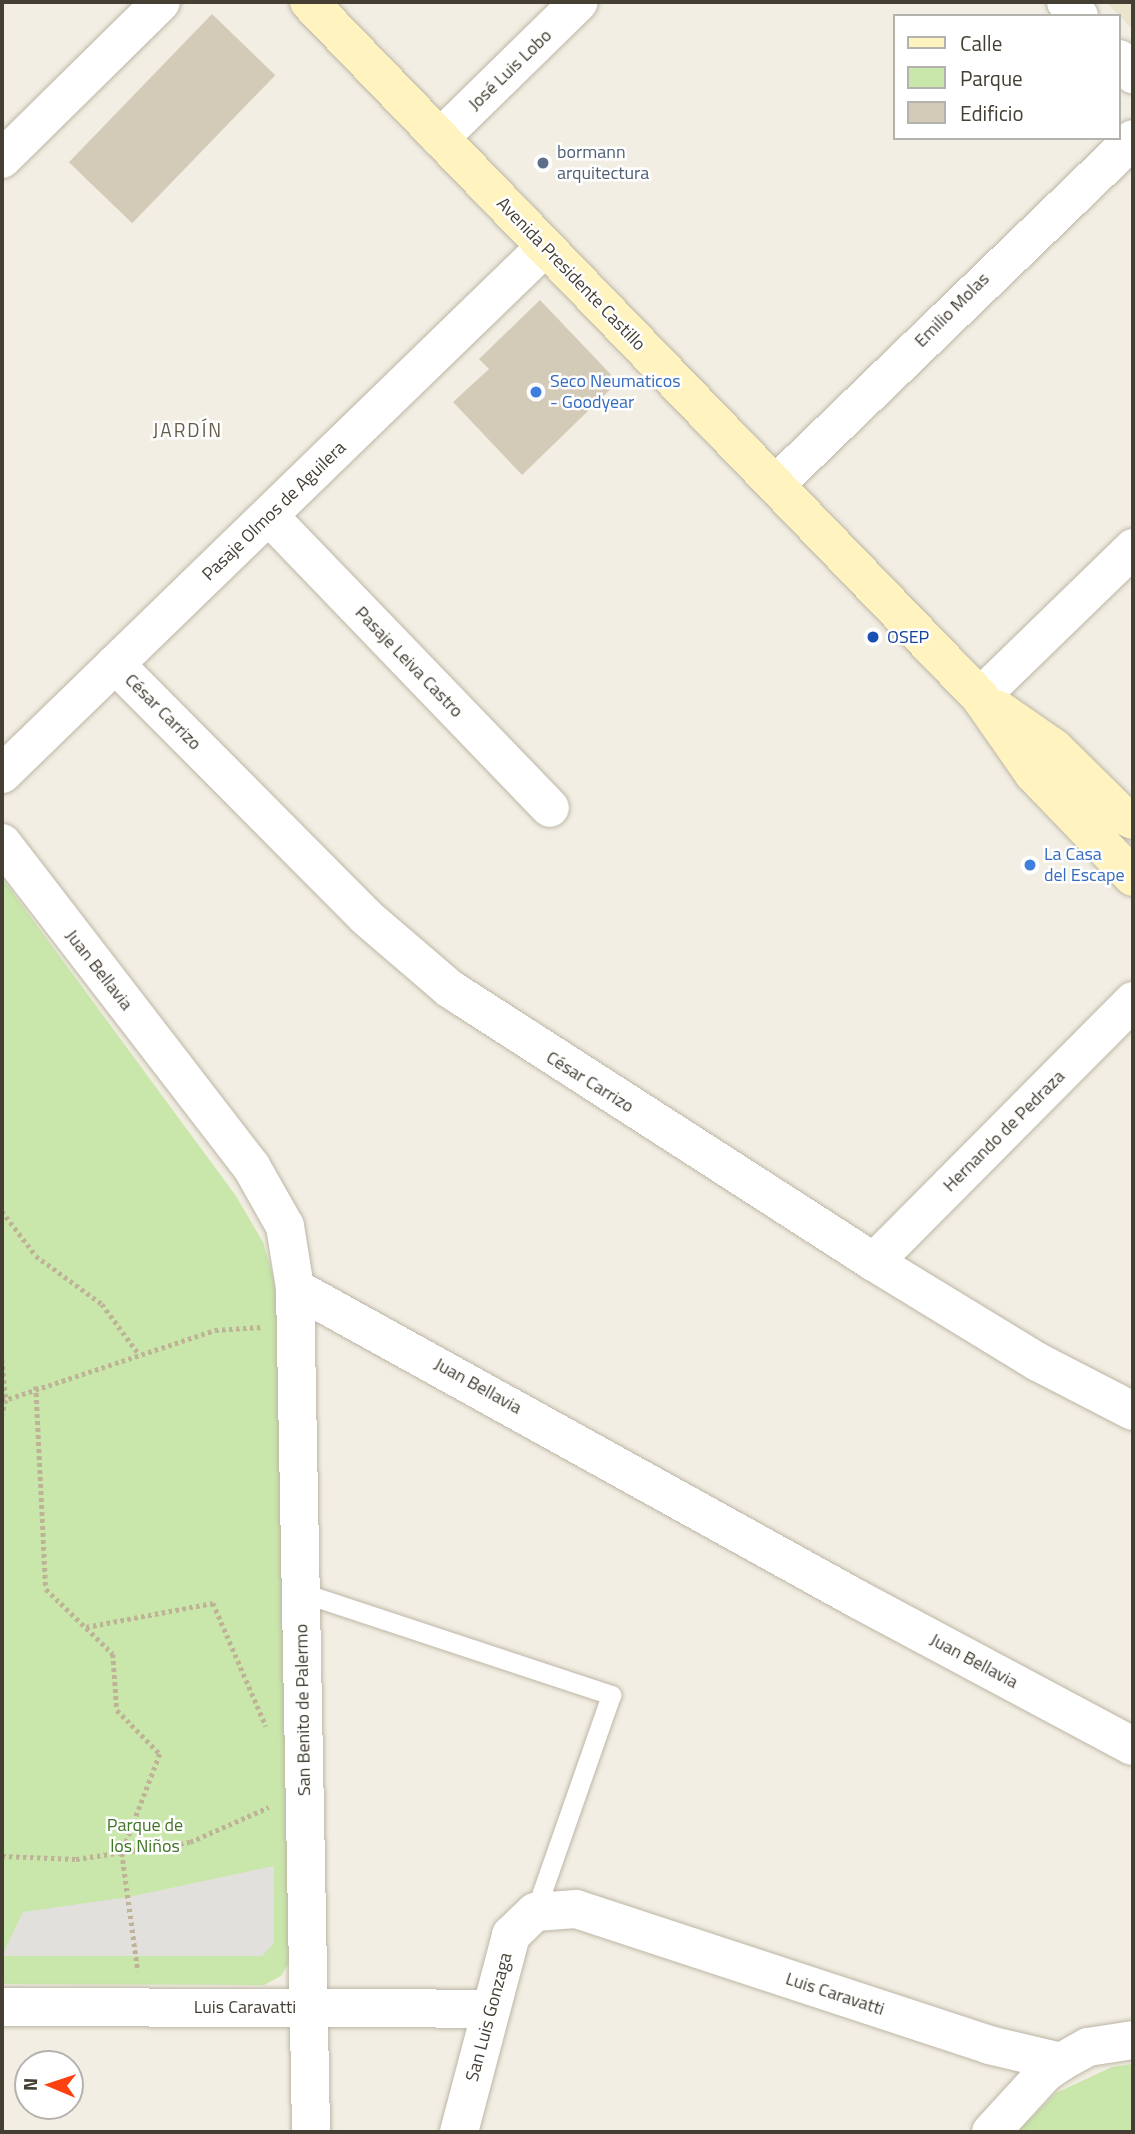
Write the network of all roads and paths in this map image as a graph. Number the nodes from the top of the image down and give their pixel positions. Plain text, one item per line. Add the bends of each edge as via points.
1 (160, 2) edge
2 (309, 2) edge
3 (579, 2) edge
4 (1121, 61) edge
5 (1133, 74) edge
6 (440, 138) junction
7 (1133, 139) edge
8 (2, 159) edge
9 (545, 247) junction
10 (775, 485) junction
11 (268, 516) junction
12 (1133, 548) edge
13 (115, 664) junction
14 (980, 697) junction
15 (2, 774) edge
16 (550, 808) dead end
17 (1133, 820) edge
18 (2, 843) edge
19 (1133, 877) edge
20 (1133, 1001) edge
21 (2, 1211) edge
22 (874, 1262) junction
23 (295, 1288) junction
24 (270, 1327) dead end
25 (138, 1353) junction
26 (2, 1359) edge
27 (36, 1387) junction
28 (4, 1400) edge
29 (1133, 1411) edge
30 (2, 1415) edge
31 (300, 1592) junction
32 (86, 1627) junction
33 (271, 1738) dead end
34 (1133, 1746) edge
35 (272, 1805) dead end
36 (122, 1853) junction
37 (2, 1856) edge
38 (535, 1912) junction
39 (138, 1971) dead end
40 (2, 2007) edge
41 (310, 2007) junction
42 (489, 2009) junction
43 (1133, 2040) edge
44 (1062, 2062) junction
45 (311, 2132) edge
46 (459, 2132) edge
47 (991, 2132) edge

1 - 8 street
2 - 6 main road, Avenida Presidente Castillo
3 - 6 street, José Luis Lobo
4 - 5 street
6 - 9 main road, Avenida Presidente Castillo
7 - 10 street, Emilio Molas
9 - 10 main road, Avenida Presidente Castillo
9 - 11 street, Pasaje Olmos de Aguilera
10 - 14 main road, Avenida Presidente Castillo
11 - 13 street, Pasaje Olmos de Aguilera
11 - 16 street, Pasaje Leiva Castro
12 - 14 street
13 - 15 street, Pasaje Olmos de Aguilera
13 - 22 street, César Carrizo via 366,917 450,989
14 - 17 main road, Avenida Presidente Castillo via 1054,748 1121,814
14 - 19 main road, Avenida Presidente Castillo via 1033,773
18 - 23 street, Juan Bellavia via 251,1166 285,1226
20 - 22 street, Hernando de Pedraza
21 - 25 path via 36,1256 102,1304
22 - 29 street, César Carrizo via 1038,1362
23 - 31 street, San Benito de Palermo
23 - 34 street, Juan Bellavia
24 - 25 path via 215,1330
25 - 27 path
26 - 28 path
27 - 28 path
27 - 32 path via 46,1589
28 - 30 path
31 - 38 lane via 611,1695
31 - 41 street, San Benito de Palermo
32 - 33 path via 213,1603
32 - 36 path via 113,1654 117,1710 160,1754
35 - 36 path via 190,1842
36 - 37 path via 76,1858
36 - 39 path
38 - 42 street, San Luis Gonzaga via 511,1935
38 - 44 street, Luis Caravatti via 576,1909 989,2045
40 - 41 street, Luis Caravatti
41 - 42 street, Luis Caravatti
41 - 45 street, San Benito de Palermo
42 - 46 street, San Luis Gonzaga
43 - 44 street via 1088,2047
44 - 47 street via 1045,2073

